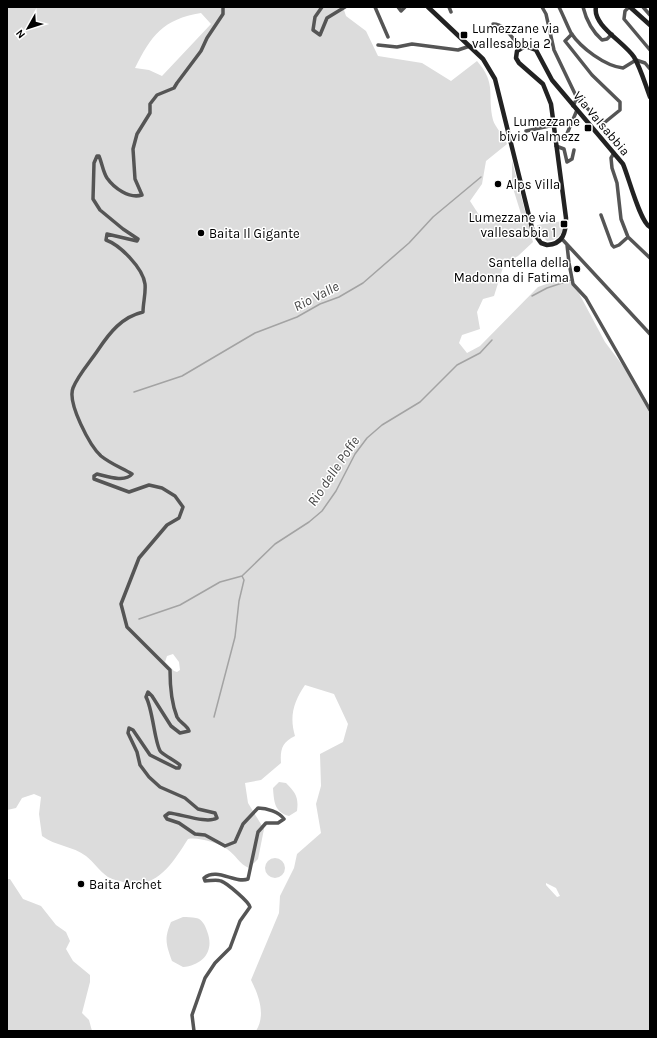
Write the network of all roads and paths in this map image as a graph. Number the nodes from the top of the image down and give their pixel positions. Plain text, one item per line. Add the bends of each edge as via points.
1 (223, 7) edge
2 (322, 7) edge
3 (345, 7) edge
4 (375, 7) edge
5 (398, 7) edge
6 (405, 7) edge
7 (428, 7) edge
8 (449, 7) edge
9 (542, 7) edge
10 (559, 7) edge
11 (583, 7) edge
12 (596, 7) edge
13 (629, 7) edge
14 (643, 7) edge
15 (451, 12) dead end
16 (650, 15) edge
17 (493, 24) dead end
18 (650, 25) edge
19 (572, 34) junction
20 (612, 34) junction
21 (388, 37) dead end
22 (378, 45) dead end
23 (470, 46) junction
24 (520, 47) junction
25 (650, 50) edge
26 (636, 60) junction
27 (650, 69) edge
28 (650, 97) edge
29 (577, 98) junction
30 (573, 106) junction
31 (577, 110) junction
32 (554, 125) junction
33 (526, 131) dead end
34 (566, 136) dead end
35 (556, 146) junction
36 (574, 150) dead end
37 (614, 153) junction
38 (601, 215) dead end
39 (650, 227) edge
40 (628, 237) junction
41 (562, 239) junction
42 (568, 245) junction
43 (650, 258) edge
44 (650, 334) edge
45 (650, 410) edge
46 (194, 1031) edge

1 - 46 street via 223,14 193,63 174,88 152,98 150,113 137,134 133,149 135,179 142,195 123,193 106,177 99,156 94,163 93,199 100,210 138,239 128,240 107,234 106,236 106,240 113,242 142,274 145,288 143,312 131,315 120,322 100,347 73,388 71,396 79,422 92,446 101,456 132,474 128,478 97,474 94,479 129,492 149,485 162,488 175,496 183,507 179,518 167,525 139,558 121,604 126,628 170,670 171,695 178,719 189,729 180,733 171,726 148,692 146,697 152,710 158,747 180,765 176,768 150,756 129,728 128,733 140,764 148,777 160,787 185,798 198,809 215,813 217,818 202,820 169,813 165,816 195,834 205,835 225,846 235,842 243,824 258,808 277,813 284,819 278,823 266,824 258,832 248,879 243,881 218,874 204,878 205,881 220,880 225,883 248,901 250,907 240,920 230,948 205,978 192,1015
2 - 3 street via 313,25 313,30 320,35 327,18
4 - 21 street
5 - 6 street via 401,11
7 - 23 main road
8 - 15 street
9 - 29 street via 554,50
10 - 19 street
11 - 20 street via 585,16 602,40
12 - 20 main road via 599,22
13 - 18 main road
13 - 25 street via 625,11 624,19
14 - 16 street
17 - 24 street via 503,27
19 - 26 street via 584,47 615,67 623,68
19 - 29 street via 565,41 592,75 620,102 620,110 604,123
20 - 26 main road
22 - 23 street via 397,47 412,44 458,50
23 - 41 main road via 489,68 499,91 534,232 541,243 547,245
24 - 30 main road, Via Valsabbia via 531,46 536,50 552,80
24 - 32 main road via 516,58 543,84 551,104
26 - 27 street via 645,63
26 - 28 main road
29 - 30 street
30 - 31 main road, Via Valsabbia
31 - 34 street
31 - 37 main road, Via Valsabbia
32 - 33 street
32 - 35 main road
35 - 36 street via 564,149 567,162 572,159
35 - 41 main road via 566,218 566,229
37 - 39 main road, Via Valsabbia via 629,177 641,219
37 - 40 street via 611,158 612,168 617,183 621,219
38 - 40 street via 612,245 619,245
40 - 43 street
41 - 42 street
42 - 44 street
42 - 45 street via 573,284 586,298

